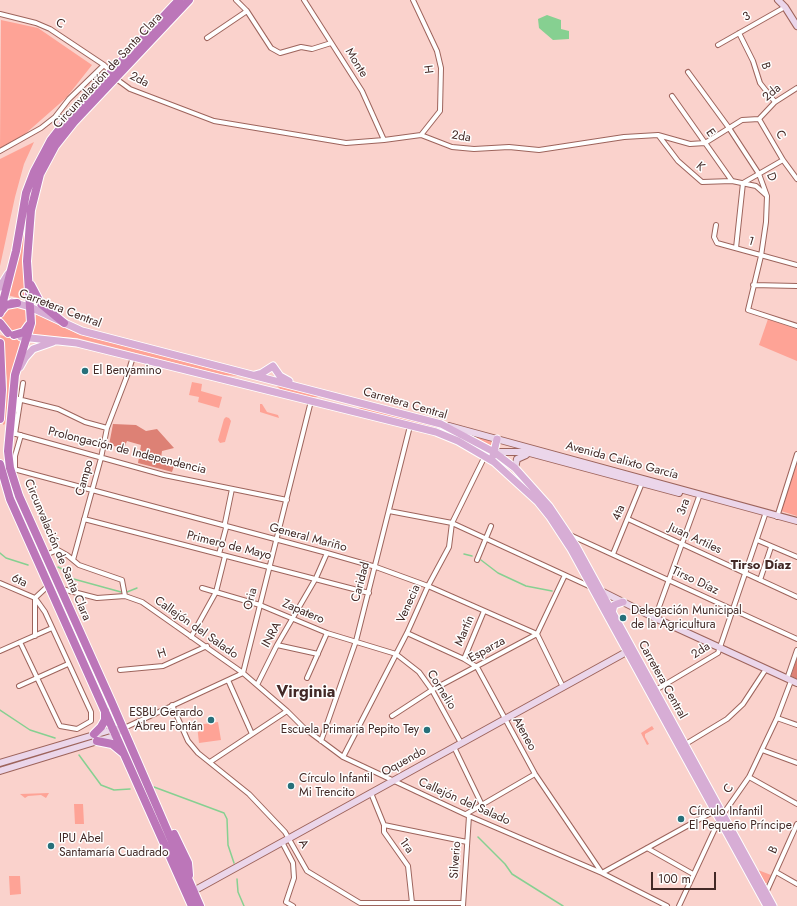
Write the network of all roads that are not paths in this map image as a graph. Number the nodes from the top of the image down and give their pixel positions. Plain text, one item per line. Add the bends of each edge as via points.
1 (179, 0) edge
2 (189, 0) edge
3 (236, 0) edge
4 (304, 0) edge
5 (413, 0) edge
6 (778, 0) edge
7 (785, 7) junction
8 (247, 11) junction
9 (0, 14) edge
10 (797, 26) edge
11 (739, 33) junction
12 (207, 38) dead end
13 (331, 43) junction
14 (718, 45) dead end
15 (104, 65) junction
16 (688, 72) dead end
17 (113, 75) junction
18 (797, 88) edge
19 (672, 96) dead end
20 (775, 102) junction
21 (68, 117) junction
22 (55, 118) junction
23 (759, 120) junction
24 (729, 128) junction
25 (421, 135) junction
26 (658, 136) junction
27 (384, 140) junction
28 (705, 143) junction
29 (0, 151) edge
30 (783, 160) junction
31 (759, 174) junction
32 (797, 180) edge
33 (732, 181) junction
34 (743, 183) junction
35 (767, 196) junction
36 (716, 225) dead end
37 (736, 248) junction
38 (762, 256) junction
39 (12, 265) junction
40 (797, 265) edge
41 (28, 274) junction
42 (753, 285) junction
43 (797, 286) edge
44 (0, 287) edge
45 (2, 300) edge
46 (18, 303) junction
47 (30, 307) junction
48 (0, 313) edge
49 (31, 321) junction
50 (64, 322) junction
51 (0, 323) edge
52 (797, 326) edge
53 (0, 330) edge
54 (11, 334) junction
55 (27, 338) junction
56 (61, 341) junction
57 (0, 344) edge
58 (133, 356) junction
59 (1, 359) edge
60 (252, 375) junction
61 (267, 379) junction
62 (23, 383) dead end
63 (12, 388) junction
64 (264, 389) junction
65 (305, 389) junction
66 (21, 400) junction
67 (311, 401) junction
68 (367, 405) junction
69 (0, 418) edge
70 (441, 424) junction
71 (410, 426) junction
72 (107, 428) junction
73 (12, 433) junction
74 (21, 436) junction
75 (497, 439) junction
76 (458, 441) junction
77 (494, 452) junction
78 (797, 454) edge
79 (535, 455) junction
80 (485, 456) junction
81 (101, 458) junction
82 (494, 462) junction
83 (0, 464) edge
84 (0, 468) edge
85 (13, 468) junction
86 (515, 468) junction
87 (519, 478) junction
88 (643, 481) junction
89 (232, 488) junction
90 (92, 489) junction
91 (699, 496) junction
92 (287, 500) junction
93 (547, 507) junction
94 (389, 511) junction
95 (766, 514) junction
96 (777, 516) junction
97 (84, 519) junction
98 (628, 519) junction
99 (797, 521) edge
100 (452, 523) junction
101 (797, 524) edge
102 (226, 526) junction
103 (491, 526) dead end
104 (568, 534) junction
105 (485, 538) junction
106 (277, 540) junction
107 (756, 540) junction
108 (584, 541) junction
109 (682, 544) junction
110 (771, 547) junction
111 (573, 548) junction
112 (327, 553) junction
113 (219, 554) junction
114 (613, 554) junction
115 (44, 556) junction
116 (225, 556) junction
117 (797, 557) edge
118 (73, 560) junction
119 (477, 560) dead end
120 (270, 567) junction
121 (376, 567) junction
122 (588, 573) junction
123 (746, 573) junction
124 (565, 575) junction
125 (316, 578) junction
126 (576, 580) junction
127 (668, 580) junction
128 (760, 580) junction
129 (0, 583) edge
130 (49, 585) junction
131 (428, 586) junction
132 (592, 587) junction
133 (60, 588) junction
134 (202, 588) dead end
135 (600, 591) junction
136 (216, 592) junction
137 (369, 593) junction
138 (125, 596) junction
139 (797, 597) edge
140 (35, 598) junction
141 (623, 602) junction
142 (260, 605) junction
143 (733, 609) junction
144 (484, 611) junction
145 (610, 614) junction
146 (655, 618) junction
147 (292, 619) junction
148 (52, 628) junction
149 (327, 633) junction
150 (407, 633) junction
151 (537, 634) junction
152 (35, 636) junction
153 (191, 638) junction
154 (797, 639) edge
155 (356, 641) junction
156 (20, 642) junction
157 (277, 645) junction
158 (207, 646) junction
159 (720, 648) junction
160 (630, 650) junction
161 (797, 650) edge
162 (0, 651) edge
163 (318, 654) junction
164 (396, 654) junction
165 (464, 659) junction
166 (68, 664) junction
167 (477, 667) junction
168 (766, 669) junction
169 (120, 670) dead end
170 (243, 673) junction
171 (38, 678) junction
172 (307, 678) dead end
173 (228, 680) junction
174 (792, 681) edge
175 (257, 685) junction
176 (19, 686) dead end
177 (563, 687) junction
178 (432, 690) junction
179 (652, 692) junction
180 (104, 706) junction
181 (172, 706) junction
182 (287, 711) junction
183 (392, 716) dead end
184 (777, 718) junction
185 (505, 719) junction
186 (797, 725) edge
187 (118, 731) junction
188 (252, 734) junction
189 (96, 738) junction
190 (321, 741) junction
191 (461, 743) junction
192 (682, 746) junction
193 (454, 747) junction
194 (762, 750) junction
195 (126, 756) junction
196 (343, 757) junction
197 (210, 762) junction
198 (0, 763) edge
199 (797, 763) edge
200 (0, 771) edge
201 (535, 774) junction
202 (749, 777) junction
203 (392, 781) junction
204 (371, 793) junction
205 (797, 804) edge
206 (482, 805) junction
207 (719, 813) junction
208 (467, 815) junction
209 (797, 824) edge
210 (384, 825) junction
211 (289, 838) junction
212 (282, 842) junction
213 (467, 842) junction
214 (647, 848) junction
215 (776, 872) junction
216 (602, 873) junction
217 (694, 874) junction
218 (797, 884) edge
219 (190, 893) junction
220 (764, 902) edge
221 (412, 903) junction
222 (391, 904) edge
223 (463, 904) edge
224 (192, 906) edge
225 (200, 906) edge
226 (292, 906) edge
227 (666, 906) edge
228 (679, 906) edge
229 (772, 906) edge

1 - 17 highway, Circunvalación de Santa Clara
2 - 17 highway, Circunvalación de Santa Clara
3 - 8 street
4 - 13 street, Monte
5 - 25 street, H via 435,46 441,68 440,111
6 - 7 main road
7 - 10 main road
7 - 11 street, 3
8 - 12 street
8 - 13 street via 271,48 280,53 301,47 312,49
9 - 15 street, C via 50,29
11 - 14 street, 3
11 - 20 street, B via 753,61 760,83
13 - 27 street, Monte via 362,91
15 - 17 street, C
15 - 22 street via 69,99
16 - 24 street, D
17 - 21 highway, Circunvalación de Santa Clara
17 - 27 street, 2da via 130,89 214,121 346,144
17 - 41 highway, Circunvalación de Santa Clara via 55,146 40,174 30,210
18 - 20 street, 2da
19 - 28 street, E
20 - 23 street, 2da
21 - 22 street
21 - 39 highway, Circunvalación de Santa Clara via 51,140 26,193
22 - 29 street
23 - 24 street, 2da via 742,120
23 - 30 street, C
24 - 28 street, 2da
24 - 31 street, D
25 - 26 street, 2da via 452,147 539,150 624,137
25 - 27 street, 2da
26 - 28 street, 2da via 690,144
26 - 33 street, K via 678,161 702,182
28 - 33 street, E
30 - 31 street
30 - 32 street, C
31 - 34 street
31 - 35 street, D
33 - 34 street, K
34 - 35 street, K via 756,186
34 - 37 street
35 - 38 street, D
36 - 37 street, 1 via 714,237 717,243
37 - 38 street, 1
38 - 40 street, 1
38 - 42 street, D
39 - 44 main road
39 - 45 highway, Circunvalación de Santa Clara
41 - 47 highway, Circunvalación de Santa Clara
41 - 50 highway via 41,304
42 - 43 street
42 - 52 street, D via 748,310
45 - 46 main road, Carretera Central
45 - 48 highway, Circunvalación de Santa Clara
46 - 47 main road, Carretera Central
46 - 48 highway via 6,305
46 - 49 highway via 28,310
47 - 49 highway, Circunvalación de Santa Clara
47 - 50 main road, Carretera Central
49 - 54 highway via 24,332
49 - 55 highway, Circunvalación de Santa Clara
50 - 60 main road, Carretera Central via 82,331
51 - 54 highway
53 - 54 main road, Carretera Central
54 - 55 main road, Carretera Central
55 - 56 main road, Carretera Central
55 - 63 highway, Circunvalación de Santa Clara
56 - 58 main road, Carretera Central
56 - 63 main road via 37,346 28,353
57 - 59 highway
58 - 64 main road, Carretera Central
58 - 72 street, Campo
59 - 69 highway
60 - 61 main road, Carretera Central
60 - 65 main road via 262,373 273,366 283,378
61 - 64 main road
61 - 65 main road, Carretera Central
62 - 66 street
63 - 73 highway, Circunvalación de Santa Clara
64 - 67 main road, Carretera Central
65 - 68 main road, Carretera Central
66 - 72 street via 58,409 85,422
66 - 73 street via 18,399
67 - 68 main road via 320,398
67 - 71 main road, Carretera Central
67 - 92 street, Oria
68 - 70 main road, Carretera Central
70 - 75 main road, Avenida Calixto García
70 - 77 main road, Carretera Central
71 - 76 main road, Carretera Central
71 - 94 street, Caridad
72 - 81 street, Campo
73 - 74 street, Prolongación de Independencia
73 - 85 highway, Circunvalación de Santa Clara via 8,452
74 - 81 street, Prolongación de Independencia
74 - 85 street
75 - 77 main road
75 - 88 main road, Avenida Calixto García
76 - 77 main road via 482,452
76 - 80 main road, Carretera Central
77 - 79 main road, Avenida Calixto García via 526,452
77 - 82 main road
77 - 86 main road, Carretera Central
78 - 96 street
79 - 86 main road via 520,456
79 - 88 main road, Avenida Calixto García
80 - 82 main road, Carretera Central
80 - 100 street, Venecia
81 - 89 street, Prolongación de Independencia via 164,475
81 - 90 street, Campo
82 - 87 main road, Carretera Central
83 - 84 highway, Circunvalación de Santa Clara
84 - 130 highway, Circunvalación de Santa Clara via 10,499
85 - 90 street, General Mariño
85 - 115 highway, Circunvalación de Santa Clara via 18,496
86 - 87 main road, Carretera Central
87 - 93 main road, Carretera Central
88 - 91 main road, Avenida Calixto García
88 - 98 street, 4ta
89 - 92 street, Prolongación de Independencia
89 - 102 street
90 - 97 street, Campo
90 - 102 street, General Mariño
91 - 95 main road, Avenida Calixto García
91 - 109 street, 3ra
92 - 106 street, Oria
93 - 104 main road, Carretera Central
93 - 111 main road, Carretera Central
94 - 100 street
94 - 121 street, Caridad
95 - 96 main road, Avenida Calixto García
95 - 107 street, 2da
96 - 99 main road, Avenida Calixto García
96 - 101 main road, Avenida Calixto García
97 - 113 street, Primero de Mayo
97 - 118 street, Campo
98 - 109 street, Juan Artiles
98 - 114 street, 4ta
100 - 105 street
100 - 131 street, Venecia via 449,547
102 - 106 street, General Mariño
102 - 113 street
103 - 105 street
104 - 108 street, Tirso Díaz
104 - 111 main road, Carretera Central
105 - 119 street
105 - 124 street
106 - 112 street, General Mariño
106 - 120 street, Oria
107 - 110 street
107 - 123 street, 2da
108 - 111 street
108 - 114 street, Tirso Díaz
109 - 123 street, Juan Artiles
109 - 127 street, 3ra
110 - 117 street
110 - 128 street
111 - 122 main road, Carretera Central
112 - 121 street, General Mariño
112 - 125 street, INRA
113 - 116 street, Primero de Mayo
114 - 127 street, Tirso Díaz
115 - 118 street via 58,550
115 - 133 highway, Circunvalación de Santa Clara
116 - 120 street, Primero de Mayo
116 - 136 street
118 - 138 street via 79,565 122,580
120 - 125 street, Primero de Mayo
120 - 142 street, Oria
121 - 131 street, General Mariño
121 - 137 street, Caridad
122 - 126 street via 581,580
122 - 132 main road, Carretera Central
122 - 135 main road, Carretera Central
123 - 128 street, Juan Artiles
123 - 143 street, 2da
124 - 126 street
124 - 151 street
125 - 137 street, Primero de Mayo
125 - 147 street, INRA
126 - 132 street
127 - 143 street, Tirso Díaz
127 - 146 street, 3ra
128 - 139 street, Juan Artiles
129 - 140 street, 6ta
130 - 140 street, 6ta
130 - 180 highway, Circunvalación de Santa Clara
131 - 144 street, General Mariño
131 - 150 street, Venecia
132 - 135 street
132 - 145 main road, Carretera Central
133 - 138 street, Callejón del Salado via 97,598
133 - 187 highway, Circunvalación de Santa Clara
134 - 136 street, Zapatero
135 - 141 main road
135 - 145 main road, Carretera Central
136 - 142 street, Zapatero
136 - 153 street
137 - 155 street, Caridad
138 - 153 street, Callejón del Salado via 142,602
140 - 148 street
140 - 152 street
141 - 145 main road via 614,605
141 - 146 main road
142 - 147 street, Zapatero
142 - 170 street, Oria
143 - 154 street, Tirso Díaz
143 - 159 street, 2da
144 - 151 street, General Mariño
144 - 165 street, Martín
145 - 160 main road, Carretera Central
146 - 159 main road
147 - 149 street, Zapatero
147 - 157 street, INRA
148 - 152 street
148 - 166 street
149 - 155 street, Zapatero
149 - 163 street
150 - 164 street, Venecia
150 - 165 street
151 - 167 street, Esparza
151 - 177 street
152 - 156 street
153 - 158 street, Callejón del Salado
155 - 164 street, Zapatero
155 - 190 street, Caridad
156 - 162 street
156 - 171 street
157 - 163 street
157 - 175 street, INRA
158 - 169 street, H via 163,666
158 - 170 street, Callejón del Salado
159 - 168 main road
159 - 179 street, 2da via 718,653
160 - 177 main road, Oquendo
160 - 179 main road, Carretera Central
161 - 174 street
163 - 172 street
164 - 178 street, Cornelio via 419,672
164 - 196 street, Venecia
165 - 167 street
166 - 171 street
166 - 171 street via 91,712 90,721 77,729 60,726
167 - 178 street, Esparza
167 - 185 street, Ateneo
168 - 174 main road
168 - 192 street via 743,704 727,719
170 - 173 street
170 - 175 street, Callejón del Salado
171 - 176 street
173 - 181 street
173 - 188 street
174 - 184 street, C
175 - 182 street, Callejón del Salado
177 - 185 main road, Oquendo
178 - 183 street, Esparza
178 - 191 street, Cornelio
179 - 192 main road, Carretera Central
180 - 187 highway, Circunvalación de Santa Clara
180 - 189 highway via 105,720
181 - 187 street
181 - 197 street, A via 188,740 198,753
182 - 188 street
182 - 190 street, Callejón del Salado
184 - 186 street
184 - 194 street, C
185 - 191 main road, Oquendo
185 - 201 street, Ateneo
187 - 189 main road
187 - 195 highway, Circunvalación de Santa Clara
187 - 219 highway, Circunvalación de Santa Clara via 165,824 177,838 188,863
188 - 197 street
189 - 195 highway via 112,744
189 - 198 main road
189 - 200 main road
190 - 196 street, Callejón del Salado
191 - 193 main road, Oquendo
192 - 207 main road, Carretera Central
193 - 203 main road, Oquendo
193 - 206 street
194 - 199 street
194 - 202 street, C
195 - 219 highway, Circunvalación de Santa Clara
196 - 203 street, Callejón del Salado
197 - 211 street, A via 249,794
201 - 206 street
201 - 216 street, Ateneo
202 - 205 street
202 - 207 street, C
203 - 204 main road, Oquendo
203 - 208 street, Callejón del Salado
204 - 210 street, 1ra
204 - 211 main road, Oquendo
206 - 208 street
207 - 214 street
207 - 217 street, C
207 - 220 main road, Carretera Central
208 - 213 street, Silverio
208 - 216 street, Callejón del Salado
209 - 215 street, B
210 - 213 street
210 - 221 street, 1ra via 384,832 408,866
211 - 212 main road, Oquendo
211 - 222 street, A via 307,871 360,903
212 - 219 main road, Oquendo
212 - 226 street via 293,864 294,878 286,902
213 - 223 street, Silverio
214 - 216 street
214 - 217 street
215 - 218 street
215 - 220 street, B
216 - 227 street, Callejón del Salado
217 - 228 street, C
219 - 224 highway, Circunvalación de Santa Clara
219 - 225 highway, Circunvalación de Santa Clara
220 - 229 main road, Carretera Central
221 - 222 street, A
221 - 223 street, A

